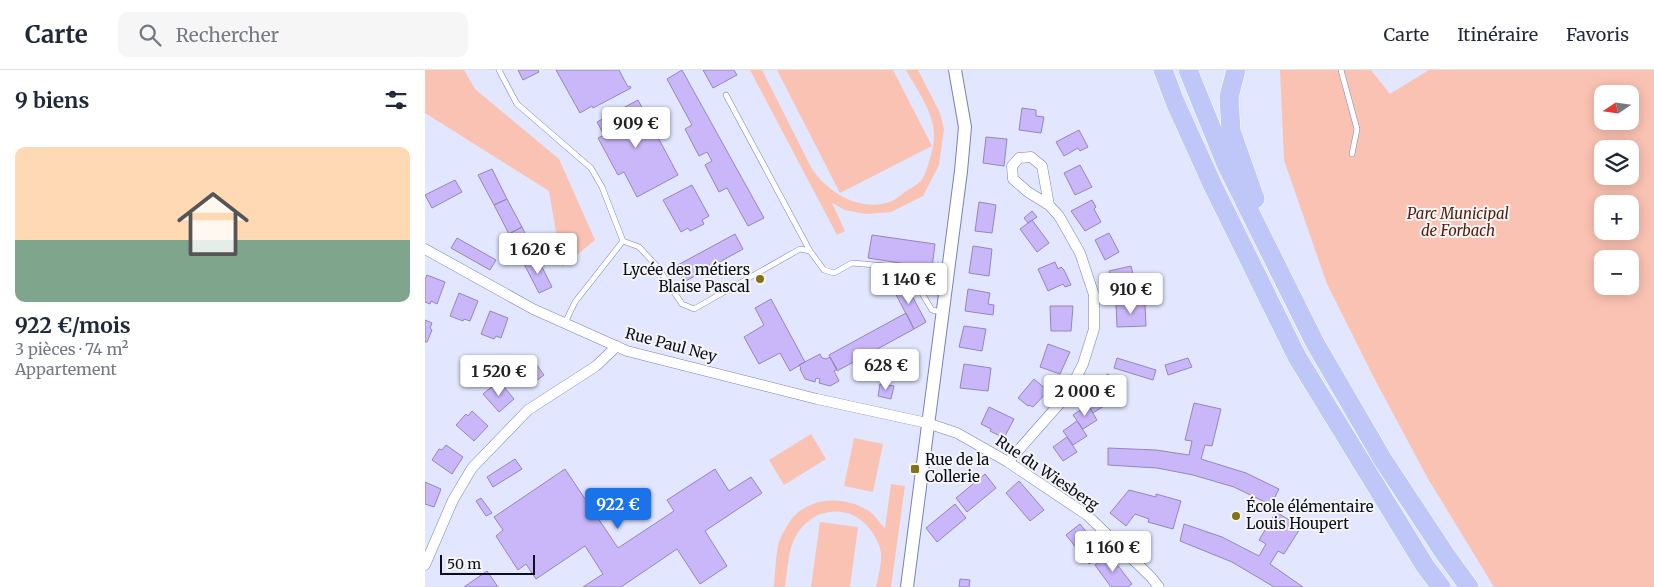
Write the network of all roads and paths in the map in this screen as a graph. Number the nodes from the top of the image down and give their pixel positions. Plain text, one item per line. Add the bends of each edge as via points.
1 (499, 70) edge
2 (955, 70) edge
3 (1163, 70) edge
4 (1188, 70) edge
5 (1236, 70) edge
6 (1341, 70) edge
7 (726, 95) dead end
8 (1352, 154) dead end
9 (1049, 205) junction
10 (623, 241) junction
11 (425, 249) edge
12 (810, 251) junction
13 (941, 312) junction
14 (564, 323) junction
15 (1315, 343) junction
16 (617, 346) junction
17 (927, 423) junction
18 (1007, 462) junction
19 (425, 566) edge
20 (907, 587) edge
21 (1159, 587) edge
22 (1441, 587) edge
23 (1469, 587) edge

1 - 10 lane via 517,104 591,168
2 - 13 street via 965,127
3 - 22 highway via 1213,186 1297,357
4 - 15 highway via 1226,164
5 - 15 highway via 1229,97 1231,131 1251,191
6 - 8 lane via 1357,128
7 - 12 lane
9 - 9 street via 1013,179 1012,166 1019,158 1031,157 1042,166
9 - 18 street via 1080,253 1094,295 1094,329 1083,364 1068,394
10 - 12 lane via 639,247 656,265 682,304 694,309 800,249
10 - 14 lane via 575,302
11 - 14 street, Rue Paul Ney
12 - 13 lane via 824,270 833,273 852,263 898,267 909,272 932,310
13 - 17 street
14 - 16 street, Rue Paul Ney
15 - 23 highway via 1383,460
16 - 17 street, Rue Paul Ney via 817,399
16 - 19 street via 596,366 528,410 471,468 453,500
17 - 18 street, Rue du Wiesberg via 957,433
17 - 20 street
18 - 21 street, Rue du Wiesberg via 1087,515

